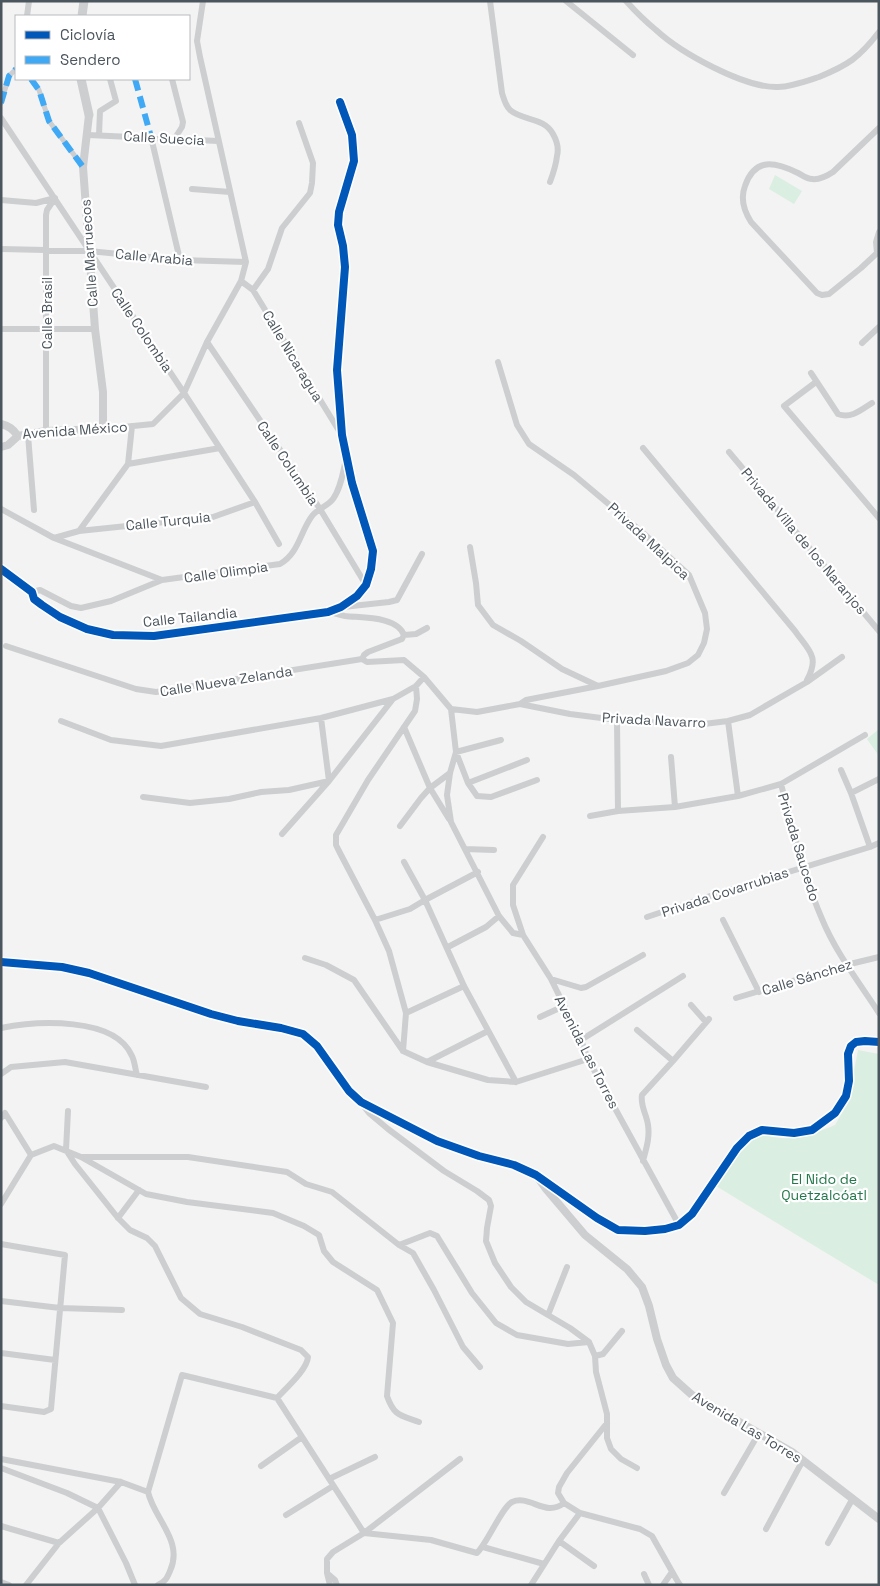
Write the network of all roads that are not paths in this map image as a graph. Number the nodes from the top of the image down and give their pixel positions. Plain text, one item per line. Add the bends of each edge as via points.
1 (29, 1) edge
2 (84, 1) edge
3 (203, 1) edge
4 (490, 1) edge
5 (566, 1) edge
6 (626, 1) edge
7 (27, 15) edge
8 (82, 15) edge
9 (879, 32) edge
10 (632, 56) dead end
11 (15, 69) edge
12 (32, 80) edge
13 (81, 80) edge
14 (110, 80) edge
15 (172, 80) edge
16 (340, 102) dead end
17 (1, 103) edge
18 (89, 115) joint
19 (1, 118) edge
20 (300, 123) dead end
21 (879, 128) edge
22 (88, 135) junction
23 (99, 136) junction
24 (151, 137) junction
25 (175, 138) junction
26 (218, 141) junction
27 (83, 167) junction
28 (550, 182) dead end
29 (192, 190) dead end
30 (230, 192) junction
31 (56, 198) junction
32 (1, 200) edge
33 (879, 232) edge
34 (1, 249) edge
35 (47, 250) junction
36 (89, 251) junction
37 (878, 253) edge
38 (180, 260) junction
39 (246, 262) junction
40 (241, 280) junction
41 (253, 290) junction
42 (879, 327) edge
43 (1, 329) edge
44 (47, 329) junction
45 (95, 329) junction
46 (873, 332) junction
47 (879, 337) edge
48 (207, 342) junction
49 (862, 343) dead end
50 (498, 362) dead end
51 (811, 373) dead end
52 (816, 382) junction
53 (184, 393) junction
54 (872, 403) dead end
55 (1, 424) edge
56 (132, 426) junction
57 (103, 428) junction
58 (46, 431) junction
59 (28, 434) junction
60 (342, 435) junction
61 (18, 436) junction
62 (1, 447) edge
63 (220, 448) junction
64 (643, 448) dead end
65 (729, 452) dead end
66 (346, 456) junction
67 (128, 464) junction
68 (255, 502) junction
69 (1, 509) edge
70 (320, 509) junction
71 (34, 510) dead end
72 (879, 518) edge
73 (78, 530) junction
74 (54, 538) junction
75 (279, 544) dead end
76 (470, 547) dead end
77 (422, 554) dead end
78 (1, 569) edge
79 (162, 580) junction
80 (366, 586) junction
81 (32, 592) junction
82 (341, 607) junction
83 (328, 612) junction
84 (427, 628) dead end
85 (879, 631) edge
86 (404, 635) junction
87 (6, 646) dead end
88 (842, 657) dead end
89 (362, 659) junction
90 (424, 677) junction
91 (807, 682) junction
92 (416, 686) junction
93 (598, 686) junction
94 (393, 699) junction
95 (520, 704) junction
96 (451, 710) junction
97 (321, 718) junction
98 (616, 720) junction
99 (60, 721) dead end
100 (728, 721) junction
101 (404, 727) junction
102 (865, 735) dead end
103 (501, 740) dead end
104 (456, 752) junction
105 (671, 757) dead end
106 (526, 760) dead end
107 (841, 770) dead end
108 (450, 773) junction
109 (537, 780) dead end
110 (879, 780) edge
111 (329, 781) junction
112 (468, 783) junction
113 (781, 784) junction
114 (430, 788) junction
115 (851, 793) junction
116 (738, 796) junction
117 (143, 797) dead end
118 (675, 807) junction
119 (618, 811) junction
120 (590, 816) dead end
121 (451, 822) junction
122 (400, 826) dead end
123 (282, 834) dead end
124 (543, 837) dead end
125 (879, 843) edge
126 (870, 847) junction
127 (465, 848) junction
128 (494, 850) dead end
129 (404, 862) dead end
130 (803, 868) junction
131 (478, 872) junction
132 (425, 900) junction
133 (499, 916) junction
134 (647, 917) dead end
135 (375, 920) junction
136 (723, 920) dead end
137 (523, 935) junction
138 (448, 947) junction
139 (643, 955) dead end
140 (879, 957) edge
141 (305, 958) dead end
142 (1, 962) edge
143 (846, 965) junction
144 (683, 976) dead end
145 (550, 979) junction
146 (464, 986) junction
147 (760, 992) junction
148 (736, 998) dead end
149 (691, 1005) dead end
150 (564, 1006) junction
151 (406, 1013) junction
152 (879, 1013) edge
153 (540, 1017) dead end
154 (1, 1028) edge
155 (637, 1030) dead end
156 (488, 1031) junction
157 (580, 1040) junction
158 (879, 1042) edge
159 (403, 1051) junction
160 (588, 1059) junction
161 (673, 1061) junction
162 (427, 1062) junction
163 (1, 1074) edge
164 (137, 1075) junction
165 (516, 1082) junction
166 (206, 1088) dead end
167 (360, 1102) junction
168 (68, 1111) dead end
169 (1, 1118) edge
170 (66, 1150) junction
171 (31, 1155) junction
172 (81, 1157) junction
173 (643, 1161) junction
174 (536, 1175) junction
175 (139, 1190) junction
176 (1, 1204) edge
177 (118, 1218) junction
178 (678, 1225) junction
179 (1, 1244) edge
180 (399, 1245) junction
181 (567, 1267) dead end
182 (1, 1301) edge
183 (60, 1308) junction
184 (122, 1310) dead end
185 (548, 1315) junction
186 (622, 1331) dead end
187 (589, 1342) junction
188 (1, 1353) edge
189 (595, 1356) junction
190 (55, 1360) junction
191 (480, 1367) dead end
192 (277, 1398) junction
193 (1, 1406) edge
194 (419, 1422) dead end
195 (607, 1423) junction
196 (759, 1433) junction
197 (302, 1437) junction
198 (375, 1457) dead end
199 (1, 1459) edge
200 (460, 1459) dead end
201 (803, 1460) junction
202 (261, 1466) dead end
203 (1, 1468) edge
204 (637, 1468) dead end
205 (329, 1479) junction
206 (121, 1482) junction
207 (333, 1486) junction
208 (148, 1492) junction
209 (724, 1493) dead end
210 (853, 1498) junction
211 (564, 1503) junction
212 (98, 1508) junction
213 (580, 1513) junction
214 (286, 1515) dead end
215 (879, 1519) edge
216 (1, 1526) edge
217 (766, 1529) dead end
218 (364, 1533) junction
219 (559, 1541) junction
220 (59, 1543) junction
221 (828, 1543) dead end
222 (483, 1547) junction
223 (544, 1564) junction
224 (594, 1566) dead end
225 (672, 1572) junction
226 (327, 1573) junction
227 (644, 1574) dead end
228 (1, 1582) edge
229 (533, 1584) edge
230 (9, 1585) edge
231 (26, 1585) edge
232 (135, 1585) edge
233 (158, 1585) edge
234 (330, 1585) edge
235 (337, 1585) edge
236 (650, 1585) edge
237 (663, 1585) edge
238 (680, 1585) edge

1 - 7 street
2 - 8 main road
3 - 26 street, Calle Suecia via 197,41
4 - 28 street via 505,102 516,114 542,122 557,140 558,155
5 - 10 street
6 - 9 street via 656,31 678,47 715,68 763,87 780,88 842,68 858,56
11 - 17 street
12 - 27 street via 39,90 50,121
13 - 18 main road, Calle Marruecos
14 - 23 street via 116,101 100,111
15 - 25 street via 183,122
16 - 60 street via 352,135 354,161 338,218 344,267 337,370
18 - 22 street, Calle Marruecos
19 - 31 street, Calle Colombia
20 - 41 street via 312,163 310,193 282,228 268,269
21 - 37 street via 833,172 820,179 811,179 774,164 757,168 750,173 742,200 751,222 822,295 829,294
22 - 23 street, Calle Suecia
22 - 27 street, Calle Marruecos
23 - 24 street, Calle Suecia
24 - 25 street, Calle Suecia
24 - 38 street
25 - 26 street, Calle Suecia
26 - 30 street
27 - 36 street, Calle Marruecos
29 - 30 street
30 - 39 street
31 - 32 street via 36,203
31 - 35 street, Calle Brasil via 46,215
31 - 36 street, Calle Colombia
33 - 37 street via 876,242
34 - 35 street, Calle Arabia
35 - 36 street, Calle Arabia
35 - 44 street, Calle Brasil
36 - 38 street, Calle Arabia
36 - 45 street, Calle Marruecos
36 - 53 street, Calle Colombia
38 - 39 street, Calle Arabia
39 - 40 street
40 - 41 street, Calle Nicaragua
40 - 48 street
41 - 60 street, Calle Nicaragua
42 - 46 street
43 - 44 street
44 - 45 street
44 - 58 street, Calle Brasil
45 - 57 street, Calle Marruecos via 103,392
46 - 47 street
46 - 49 street
48 - 53 street
48 - 70 street, Calle Columbia
50 - 93 street, Privada Malpica via 518,425 529,444 574,475 689,576 705,613 707,629 704,643 698,655 688,663
51 - 52 street
52 - 54 street via 838,414 856,414
52 - 72 street via 784,406
53 - 56 street, Avenida México via 152,424
53 - 63 street, Calle Colombia
55 - 61 street, Avenida México via 14,430
56 - 57 street, Avenida México
56 - 67 street
57 - 58 street, Avenida México
58 - 59 street, Avenida México
59 - 61 street, Avenida México
59 - 71 street
60 - 66 street
61 - 62 street
63 - 67 street
63 - 68 street, Calle Colombia
64 - 91 street via 800,638 814,659
65 - 85 street, Privada Villa de los Naranjos
66 - 70 street via 340,484 332,500
66 - 80 street via 373,551
67 - 73 street
68 - 73 street, Calle Turquia via 214,516
68 - 75 street, Calle Colombia
69 - 74 street
70 - 79 street, Calle Olimpia via 312,515 289,559 280,564
70 - 80 street, Calle Columbia
73 - 74 street
74 - 79 street
76 - 93 street via 478,605 493,625 562,669
77 - 82 street via 397,600
78 - 81 street, Calle Tailandia
79 - 81 street via 111,601 81,608 40,590
80 - 82 street
81 - 83 street, Calle Tailandia via 34,599 60,617 87,629 113,635 154,636
82 - 83 street, Calle Tailandia
83 - 86 street via 387,622 402,628
84 - 86 street via 416,634
86 - 89 street via 402,639 368,652
87 - 89 street, Calle Nueva Zelanda via 136,689 156,692
88 - 91 street, Privada Navarro
89 - 90 street via 367,662 404,660
90 - 92 street
90 - 96 street
91 - 100 street, Privada Navarro via 750,715
92 - 94 street
92 - 101 street via 415,711
93 - 95 street, Privada Malpica via 526,700
94 - 97 street
94 - 111 street
95 - 96 street, Privada Navarro via 477,712
95 - 98 street, Privada Navarro
96 - 104 street
97 - 99 street via 161,746 112,740
97 - 111 street
98 - 100 street, Privada Navarro via 696,725
98 - 119 street
100 - 116 street
101 - 114 street
101 - 135 street via 336,835 340,853
102 - 113 street
103 - 104 street
104 - 108 street
104 - 112 street
105 - 118 street
106 - 112 street
107 - 115 street
108 - 114 street
108 - 121 street via 446,795
109 - 112 street via 490,797 477,796
110 - 115 street
111 - 117 street via 289,790 190,803
111 - 123 street
113 - 116 street
113 - 130 street, Privada Saucedo
114 - 121 street
114 - 122 street
115 - 126 street
116 - 118 street
118 - 119 street
119 - 120 street
121 - 127 street
124 - 137 street, Avenida Las Torres via 513,885 513,905
125 - 126 street, Privada Covarrubias
126 - 130 street, Privada Covarrubias
127 - 128 street
127 - 131 street
129 - 132 street
130 - 134 street, Privada Covarrubias
130 - 143 street, Privada Saucedo via 822,920
131 - 132 street
131 - 133 street
132 - 135 street
132 - 138 street
133 - 137 street via 513,933
133 - 138 street via 486,927
135 - 151 street via 389,951
136 - 147 street
137 - 145 street, Avenida Las Torres
138 - 146 street
139 - 145 street via 586,987
140 - 143 street, Calle Sánchez
141 - 159 street via 354,980
142 - 167 street via 62,967 88,973 211,1014 303,1034 317,1046
143 - 147 street, Calle Sánchez
143 - 152 street, Privada Saucedo
144 - 157 street
145 - 150 street, Avenida Las Torres
146 - 151 street
146 - 156 street
147 - 148 street, Calle Sánchez
149 - 161 street via 708,1020
150 - 153 street
150 - 157 street, Avenida Las Torres
151 - 159 street
154 - 164 street via 20,1024 91,1027 111,1034 124,1045 132,1056
155 - 161 street
156 - 162 street
156 - 165 street
157 - 160 street, Avenida Las Torres
158 - 178 street via 856,1042 851,1046 846,1096 835,1113 812,1130 794,1133 762,1130 749,1136 737,1148 692,1214
159 - 162 street
160 - 165 street
160 - 173 street, Avenida Las Torres
161 - 173 street via 642,1095 648,1124
162 - 165 street via 488,1080
163 - 164 street via 11,1067 65,1062
164 - 166 street
167 - 174 street via 437,1141
167 - 185 street via 388,1129 489,1200 486,1241 495,1263 511,1288
168 - 170 street
169 - 171 street via 4,1113
170 - 171 street via 54,1146
170 - 172 street
170 - 177 street
171 - 176 street
172 - 175 street
172 - 180 street via 188,1157 287,1172 306,1184 332,1192
173 - 178 street, Avenida Las Torres
174 - 178 street via 618,1230 646,1232
174 - 196 street, Avenida Las Torres via 585,1235 628,1269 642,1287 666,1366 673,1378 692,1395
175 - 177 street
175 - 194 street via 187,1202 273,1213 320,1235 324,1251 333,1262 378,1290 393,1323 387,1396 391,1408 398,1414
177 - 192 street via 155,1246 180,1298 200,1314 301,1350 308,1357 307,1363
179 - 183 street via 65,1255
180 - 187 street via 430,1233 437,1236 472,1293 496,1323 517,1335 568,1344
180 - 191 street via 413,1253 464,1347
181 - 185 street
182 - 183 street
183 - 184 street
183 - 190 street
185 - 187 street
186 - 189 street via 603,1354
187 - 189 street
188 - 190 street
189 - 195 street
190 - 193 street via 51,1409 44,1412
192 - 197 street
192 - 208 street via 182,1375
195 - 204 street via 611,1449 620,1459
195 - 211 street via 559,1487 558,1493
196 - 201 street, Avenida Las Torres
196 - 209 street
197 - 202 street
197 - 205 street
198 - 205 street
199 - 206 street
200 - 218 street
201 - 210 street, Avenida Las Torres
201 - 217 street
203 - 212 street
205 - 207 street
206 - 208 street
206 - 212 street
207 - 214 street
207 - 218 street
208 - 233 street via 175,1551 165,1582
210 - 215 street, Avenida Las Torres
210 - 221 street
211 - 213 street
211 - 222 street via 552,1509 519,1500 513,1502
212 - 220 street
212 - 232 street
213 - 219 street
213 - 225 street via 640,1529 652,1536
216 - 220 street
218 - 222 street via 431,1540 477,1553
218 - 226 street via 333,1552 327,1560
219 - 223 street
219 - 224 street
220 - 231 street
222 - 223 street
223 - 229 street
225 - 237 street
225 - 238 street
226 - 234 street
226 - 235 street
227 - 236 street
228 - 230 street

